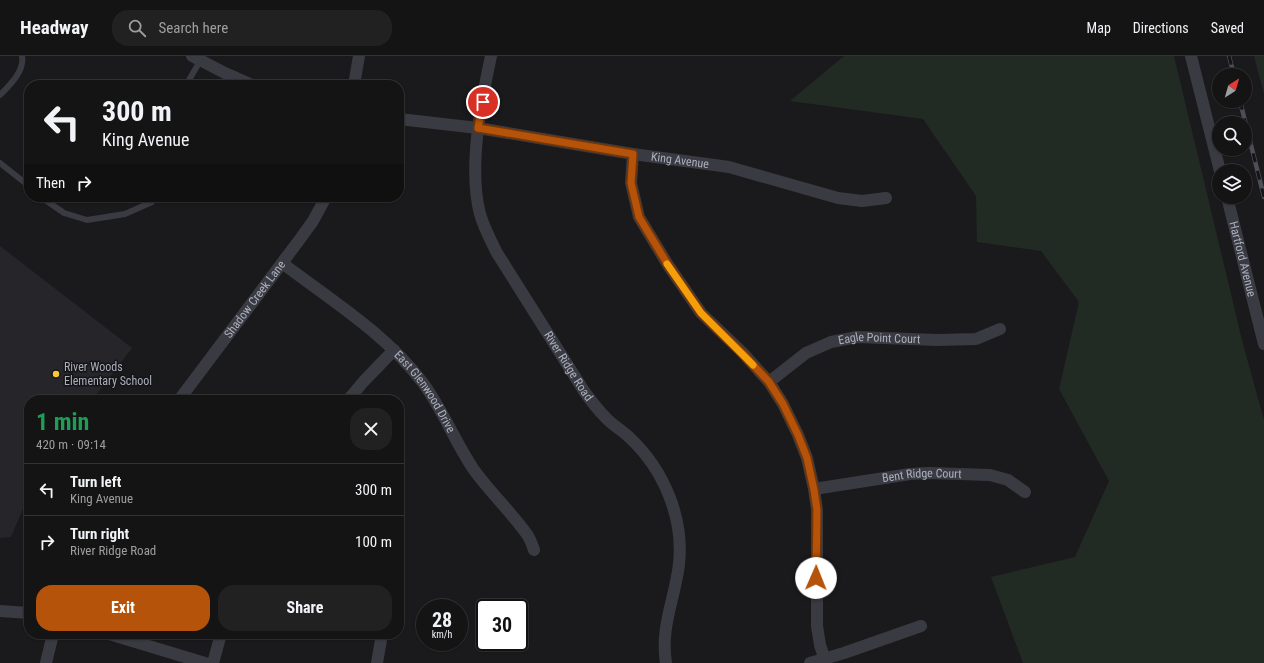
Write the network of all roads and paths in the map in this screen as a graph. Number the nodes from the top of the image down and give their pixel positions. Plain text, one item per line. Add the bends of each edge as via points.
1 (22, 56) edge
2 (359, 56) edge
3 (491, 56) edge
4 (1191, 56) edge
5 (198, 58) edge
6 (188, 80) edge
7 (240, 80) edge
8 (355, 80) edge
9 (0, 95) edge
10 (404, 120) edge
11 (478, 128) junction
12 (633, 154) junction
13 (0, 163) edge
14 (1218, 164) edge
15 (24, 182) edge
16 (886, 198) dead end
17 (48, 202) edge
18 (152, 202) edge
19 (323, 202) edge
20 (1229, 204) edge
21 (282, 264) junction
22 (1000, 329) dead end
23 (1264, 344) edge
24 (394, 350) junction
25 (769, 382) junction
26 (183, 395) edge
27 (352, 395) edge
28 (814, 490) junction
29 (1025, 492) dead end
30 (534, 550) dead end
31 (0, 611) edge
32 (24, 613) edge
33 (921, 626) dead end
34 (52, 639) edge
35 (126, 639) edge
36 (220, 639) edge
37 (381, 639) edge
38 (825, 661) edge
39 (46, 663) edge
40 (205, 663) edge
41 (213, 663) edge
42 (377, 663) edge
43 (666, 663) edge
44 (810, 663) edge

1 - 9 lane via 22,66
2 - 8 street
3 - 11 street, River Ridge Road
4 - 14 street
5 - 6 lane
5 - 7 street
10 - 11 street, King Avenue
11 - 12 street, King Avenue
11 - 43 street, River Ridge Road via 476,194 487,234 584,391 607,418 643,452 665,485 677,523 679,543 676,582 667,619
12 - 16 street, King Avenue via 729,167 838,198 862,201
12 - 25 street via 631,183 639,217 701,313
13 - 15 lane
17 - 18 lane via 64,213 87,220 125,214
19 - 21 street, Shadow Creek Lane
20 - 23 street, Hartford Avenue
21 - 24 street, East Glenwood Drive via 369,328
21 - 26 street, Shadow Creek Lane
22 - 25 street, Eagle Point Court via 976,339 857,337 831,342 806,353
24 - 27 street
24 - 30 street, East Glenwood Drive via 423,384 479,477 527,534
25 - 28 street via 798,435 807,458
28 - 29 street, Bent Ridge Court via 901,475 929,473 990,475 1008,480
28 - 38 street via 817,510 817,626
31 - 32 street
33 - 38 street
34 - 39 street
35 - 40 street
36 - 41 street
37 - 42 street
38 - 44 street

